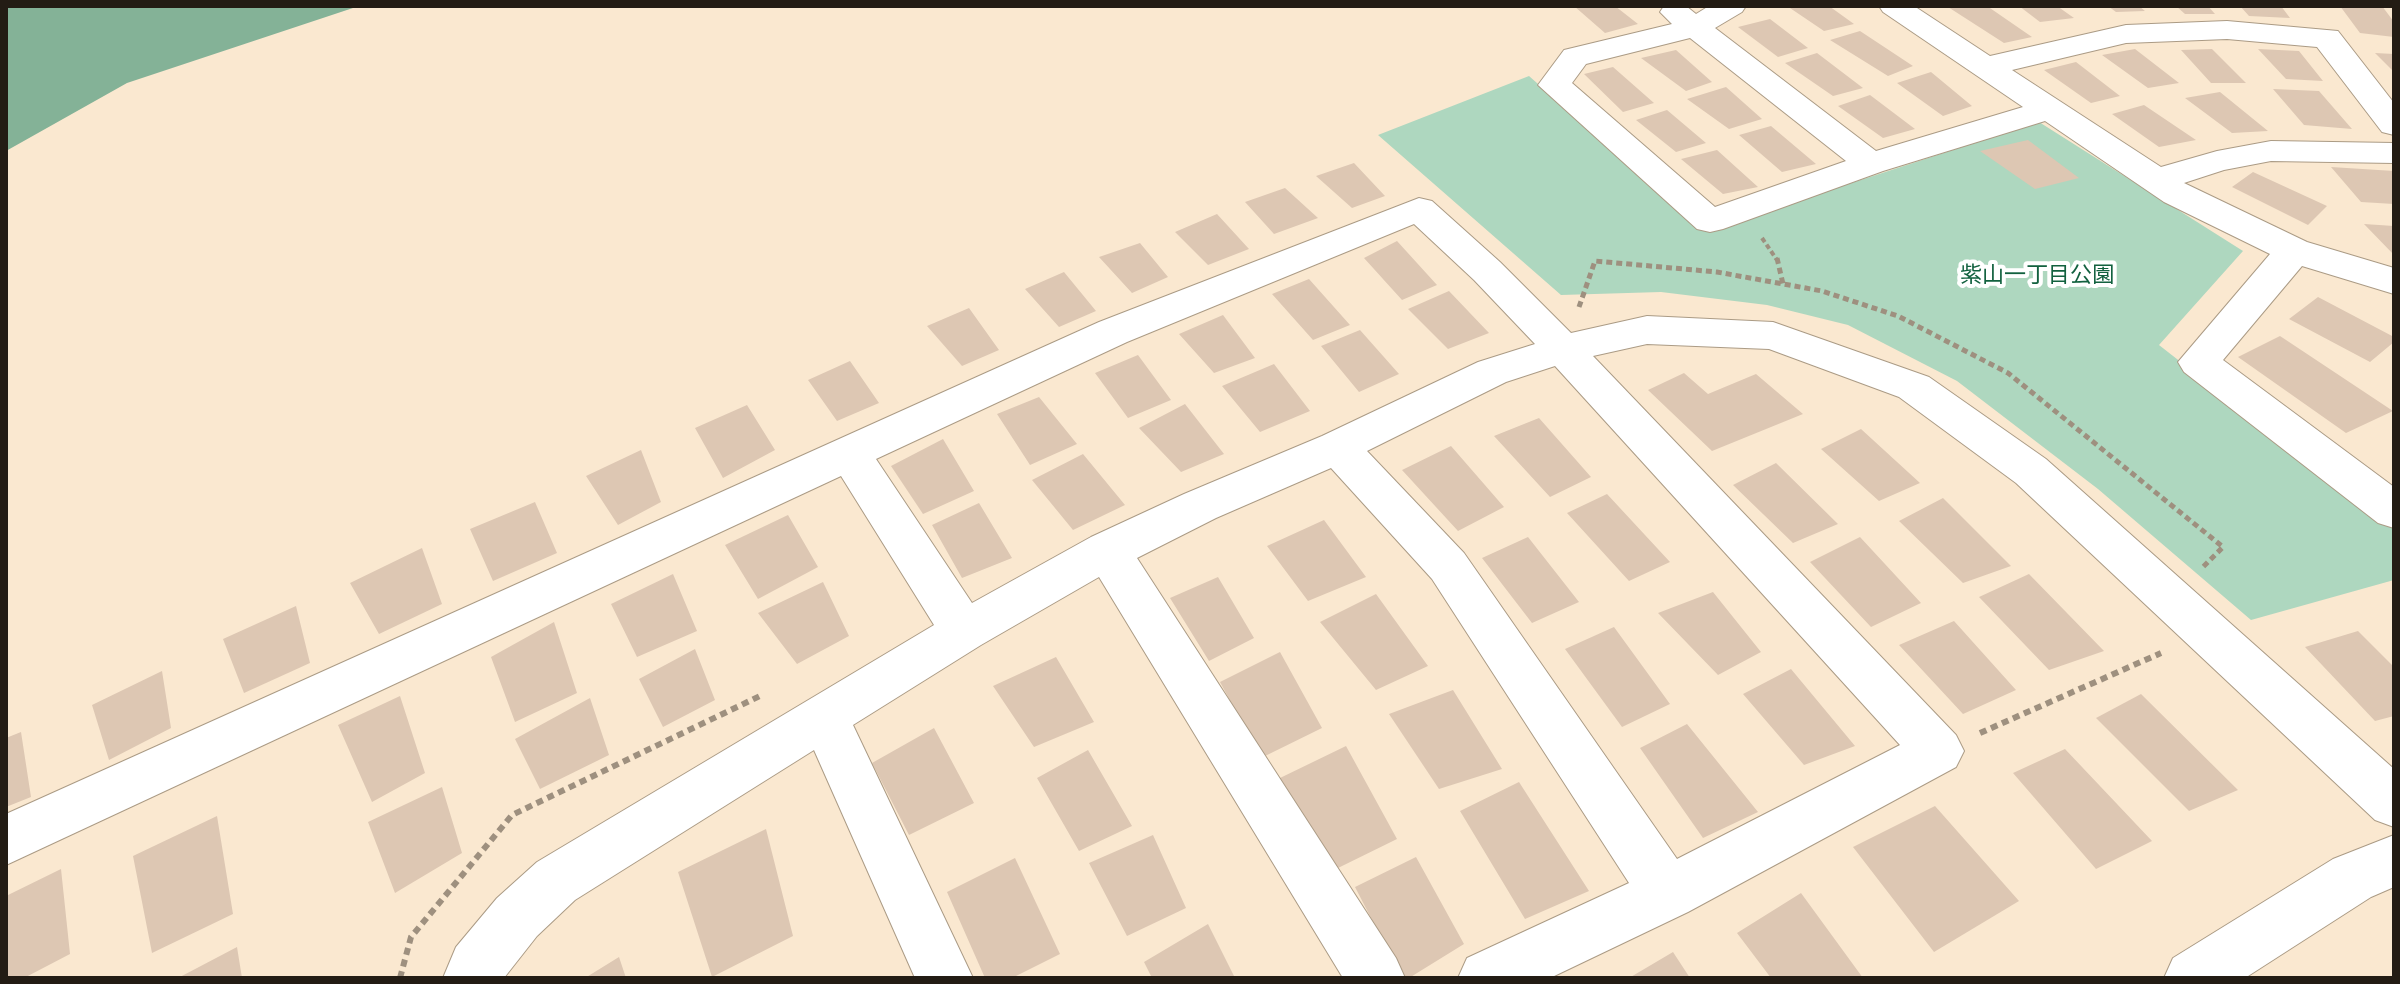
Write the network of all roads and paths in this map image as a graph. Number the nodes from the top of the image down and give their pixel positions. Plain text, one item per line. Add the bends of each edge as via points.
1 (1667, 6) edge
2 (1731, 6) edge
3 (1894, 6) edge
4 (1694, 28) junction
5 (1986, 66) junction
6 (2051, 109) junction
7 (2394, 125) edge
8 (2394, 153) edge
9 (1871, 164) junction
10 (2157, 180) junction
11 (1734, 213) junction
12 (2294, 251) junction
13 (2394, 281) edge
14 (1783, 284) dead end
15 (1563, 349) junction
16 (1337, 447) junction
17 (850, 455) junction
18 (2394, 511) edge
19 (1107, 550) junction
20 (964, 631) junction
21 (2154, 641) dead end
22 (771, 691) dead end
23 (824, 717) junction
24 (1938, 751) junction
25 (2394, 803) edge
26 (6, 840) edge
27 (2394, 861) edge
28 (1668, 893) junction
29 (400, 978) edge
30 (472, 978) edge
31 (944, 978) edge
32 (1376, 978) edge
33 (1487, 978) edge
34 (2193, 978) edge

1 - 4 street
2 - 4 street
3 - 5 street
4 - 9 street
4 - 11 street via 1575,57 1554,85 1710,221
5 - 6 street
5 - 7 street via 2126,34 2227,30 2327,38
6 - 9 street
6 - 10 street
8 - 10 street via 2271,151
9 - 11 street
10 - 12 street
11 - 14 path via 1776,256
12 - 13 street
12 - 18 street via 2198,362
15 - 16 street via 1492,372
15 - 17 street via 1419,209 1113,332
15 - 24 street
15 - 25 street via 1647,330 1773,336 1914,387 2031,471
16 - 19 street
16 - 28 street via 1448,566
17 - 20 street
17 - 26 street
19 - 20 street
19 - 32 street
20 - 23 street
21 - 24 path via 2165,652
22 - 29 path via 512,815 411,937
23 - 30 street via 556,881 517,917
23 - 31 street
24 - 28 street
27 - 34 street via 2352,878
28 - 33 street

